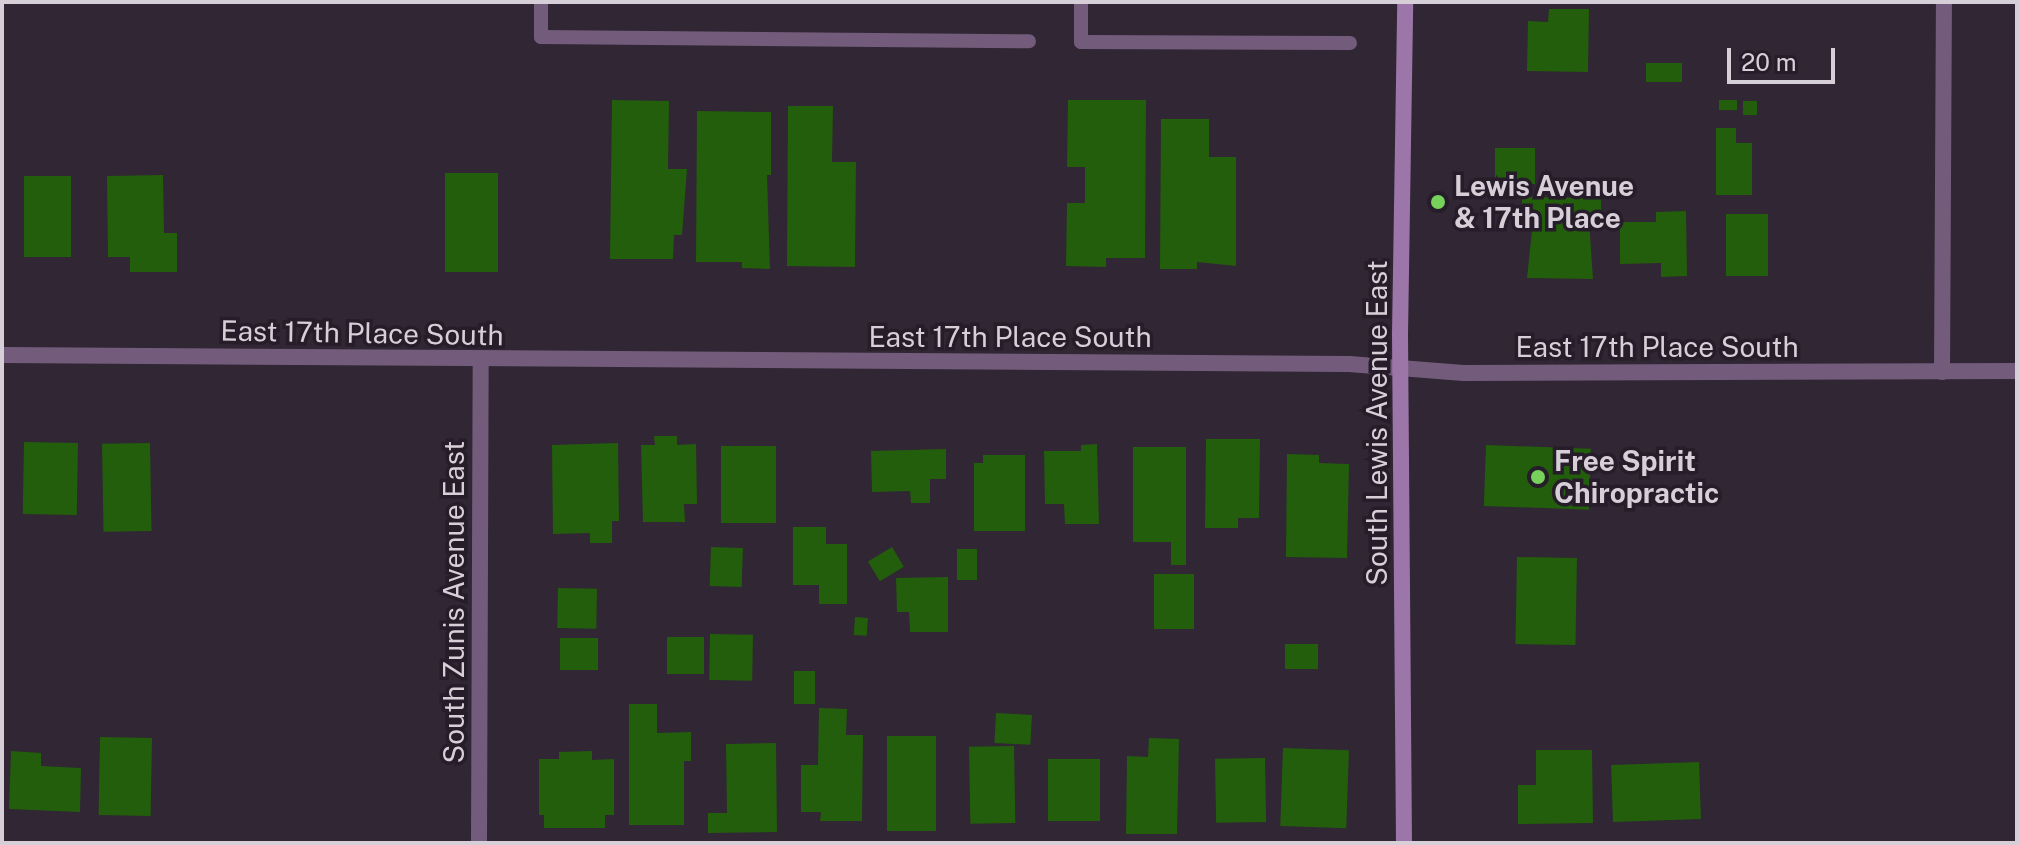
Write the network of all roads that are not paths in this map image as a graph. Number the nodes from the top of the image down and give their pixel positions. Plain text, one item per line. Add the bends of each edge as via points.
1 (541, 2) edge
2 (1081, 2) edge
3 (1405, 2) edge
4 (1944, 2) edge
5 (1029, 41) dead end
6 (1350, 43) dead end
7 (2, 355) edge
8 (481, 361) junction
9 (1400, 368) junction
10 (2017, 371) edge
11 (1942, 372) junction
12 (479, 843) edge
13 (1404, 843) edge

1 - 5 lane via 541,37
2 - 6 lane via 1081,42
3 - 9 main road, South Lewis Avenue East
4 - 11 street
7 - 8 street, East 17th Place South
8 - 9 street, East 17th Place South
8 - 12 street, South Zunis Avenue East
9 - 11 street, East 17th Place South via 1464,373
9 - 13 main road, South Lewis Avenue East
10 - 11 street, East 17th Place South

